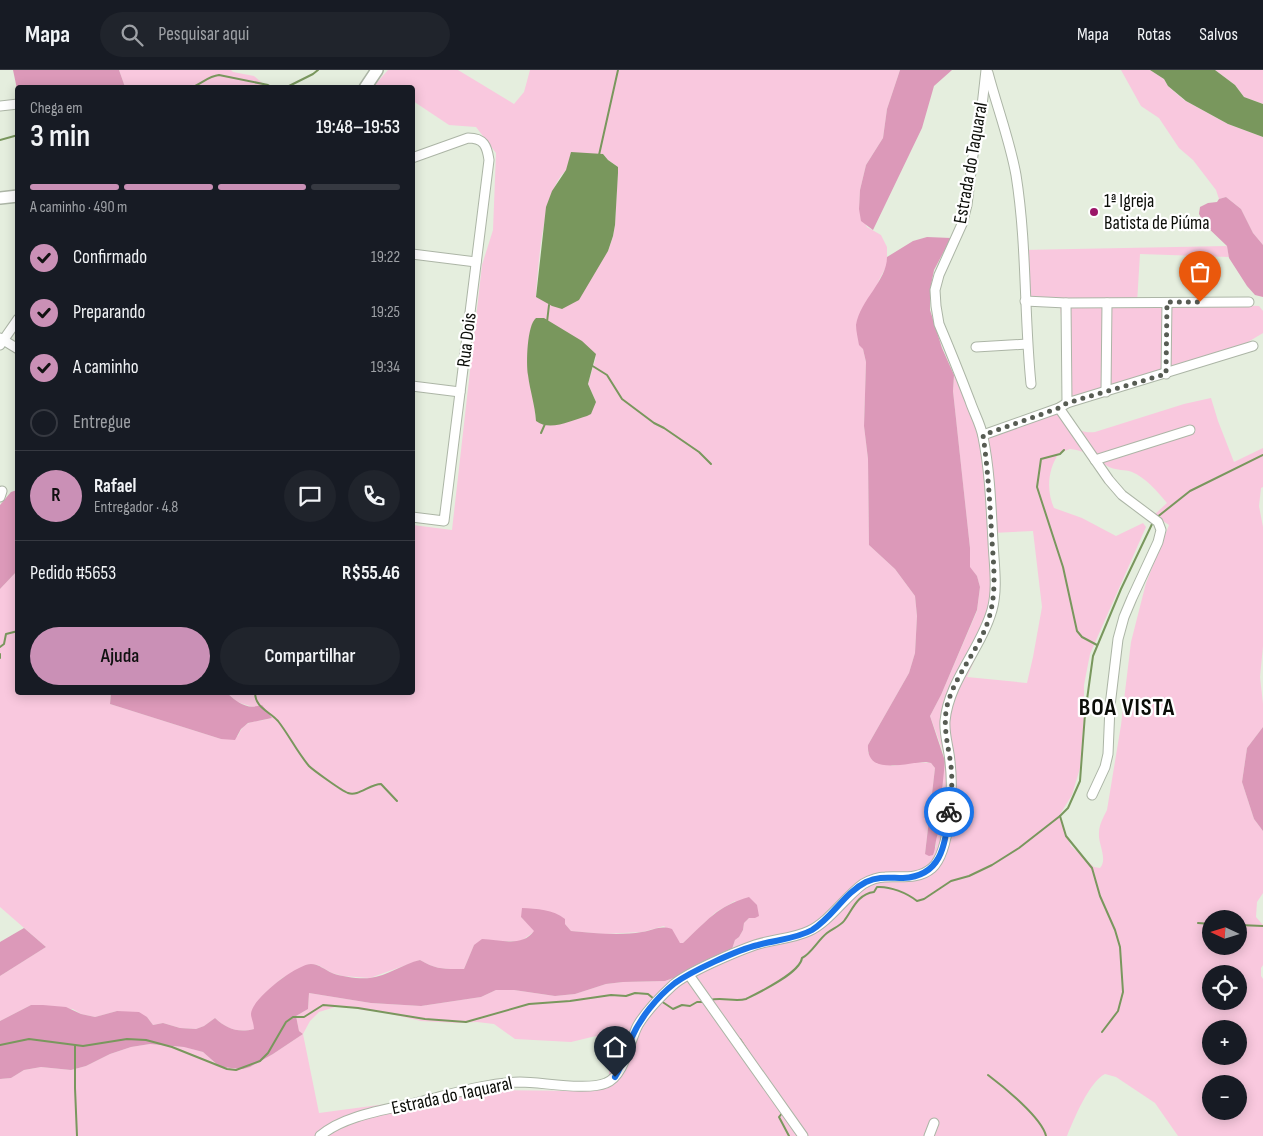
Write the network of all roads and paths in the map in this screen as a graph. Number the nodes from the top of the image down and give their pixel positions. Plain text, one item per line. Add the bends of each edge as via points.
1 (377, 70) edge
2 (987, 70) edge
3 (367, 85) edge
4 (15, 104) edge
5 (0, 106) edge
6 (415, 157) edge
7 (15, 196) edge
8 (0, 198) edge
9 (415, 254) edge
10 (476, 262) junction
11 (1025, 301) junction
12 (1167, 302) junction
13 (1249, 302) dead end
14 (1066, 303) junction
15 (1107, 303) junction
16 (15, 323) edge
17 (1, 341) edge
18 (1027, 344) junction
19 (1253, 346) dead end
20 (976, 347) dead end
21 (15, 348) edge
22 (1166, 374) junction
23 (1031, 384) dead end
24 (415, 386) edge
25 (460, 392) junction
26 (1106, 392) junction
27 (1063, 405) junction
28 (1190, 430) dead end
29 (983, 435) junction
30 (1095, 460) junction
31 (415, 517) edge
32 (1092, 795) dead end
33 (689, 975) junction
34 (934, 1123) dead end
35 (320, 1136) edge
36 (804, 1136) edge
37 (929, 1136) edge

1 - 3 main road
2 - 11 street via 1016,176
2 - 29 street, Estrada do Taquaral via 967,205 936,290 939,324
4 - 5 street
6 - 10 street, Rua Dois via 468,138 485,144 488,160
7 - 8 main road
9 - 10 street
10 - 25 street, Rua Dois
11 - 14 street
11 - 18 street
12 - 13 street
12 - 15 street
12 - 22 street
14 - 15 street
14 - 27 street
15 - 26 street
16 - 17 street
17 - 21 street
18 - 20 street
18 - 23 street
19 - 22 street
22 - 26 street
24 - 25 street
25 - 31 street, Rua Dois via 444,521
26 - 27 street
27 - 29 street
27 - 30 street
28 - 30 street
29 - 33 street, Estrada do Taquaral via 994,590 987,625 947,705 945,739 952,780 941,856 921,874 905,878 885,877 863,884 812,930 755,945
30 - 32 street via 1122,495 1158,522 1161,530 1118,638 1108,754 1103,774
33 - 35 street, Estrada do Taquaral via 650,1008 631,1039 620,1069 608,1083 589,1086 520,1082 489,1085 364,1115
33 - 36 street
34 - 37 street

